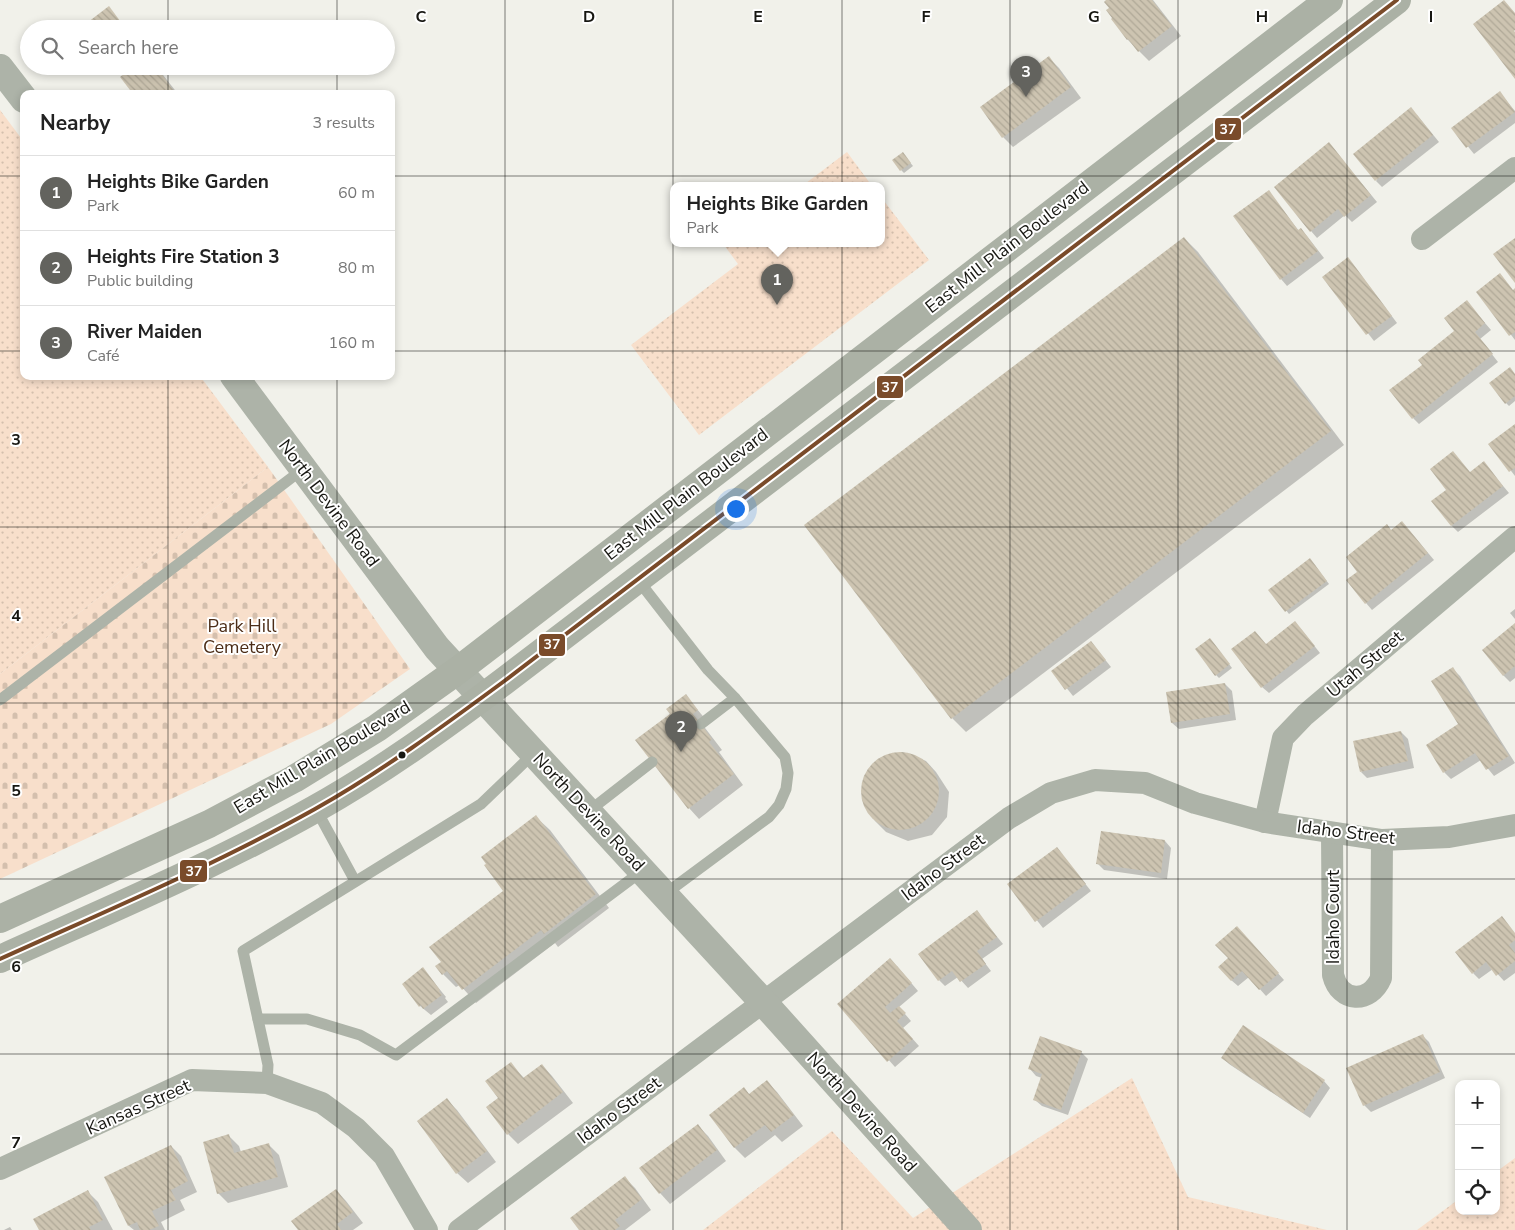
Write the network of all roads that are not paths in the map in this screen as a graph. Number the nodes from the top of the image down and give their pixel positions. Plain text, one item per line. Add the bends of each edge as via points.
1 (1329, 0) edge
2 (1397, 0) edge
3 (0, 68) edge
4 (20, 95) edge
5 (1515, 168) edge
6 (1422, 239) dead end
7 (1006, 248) junction
8 (237, 380) edge
9 (822, 390) junction
10 (878, 394) junction
11 (304, 468) junction
12 (1515, 537) edge
13 (672, 554) junction
14 (638, 580) junction
15 (457, 671) junction
16 (482, 698) junction
17 (735, 698) junction
18 (0, 700) edge
19 (701, 724) dead end
20 (534, 752) junction
21 (652, 762) dead end
22 (316, 809) junction
23 (589, 811) junction
24 (1265, 822) junction
25 (1515, 825) edge
26 (1332, 833) junction
27 (1382, 840) junction
28 (643, 870) junction
29 (355, 881) junction
30 (665, 894) junction
31 (0, 919) edge
32 (0, 959) edge
33 (764, 1002) junction
34 (258, 1019) junction
35 (267, 1083) junction
36 (0, 1169) edge
37 (427, 1230) edge
38 (459, 1230) edge
39 (968, 1230) edge

1 - 7 main road, East Mill Plain Boulevard
2 - 10 main road
3 - 4 street
5 - 6 street
7 - 9 main road, East Mill Plain Boulevard
7 - 10 main road via 1011,267 1005,275 904,354
8 - 11 street, North Devine Road
9 - 13 main road via 826,406 819,418 694,514
9 - 15 main road, East Mill Plain Boulevard
10 - 13 main road
11 - 15 street, North Devine Road
11 - 18 lane
12 - 24 street, Utah Street via 1305,715 1283,738
13 - 14 main road
14 - 16 main road
14 - 17 lane via 708,670
15 - 16 street, North Devine Road
15 - 31 main road, East Mill Plain Boulevard via 377,728 294,779 209,824
16 - 20 street, North Devine Road
16 - 22 main road via 404,756
17 - 19 lane
17 - 30 lane via 785,757 788,773 786,790 780,805 769,818
20 - 23 street, North Devine Road
20 - 29 lane via 481,804
21 - 23 lane
22 - 29 lane
22 - 32 main road via 236,851
23 - 28 street, North Devine Road
24 - 26 street, Idaho Street
24 - 33 street, Idaho Street via 1195,803 1145,783 1095,780 1051,793 1009,818
25 - 27 street, Idaho Street via 1449,836
26 - 27 street, Idaho Street
26 - 27 street, Idaho Court via 1333,975 1339,988 1359,997 1373,991 1381,978
28 - 30 street, North Devine Road
28 - 34 lane via 396,1055 360,1035 307,1019
29 - 34 lane via 243,951
30 - 33 street, North Devine Road
33 - 38 street, Idaho Street
33 - 39 street, North Devine Road
34 - 35 lane via 268,1065
35 - 36 street, Kansas Street via 192,1080
35 - 37 street, Kansas Street via 322,1102 356,1128 384,1156

